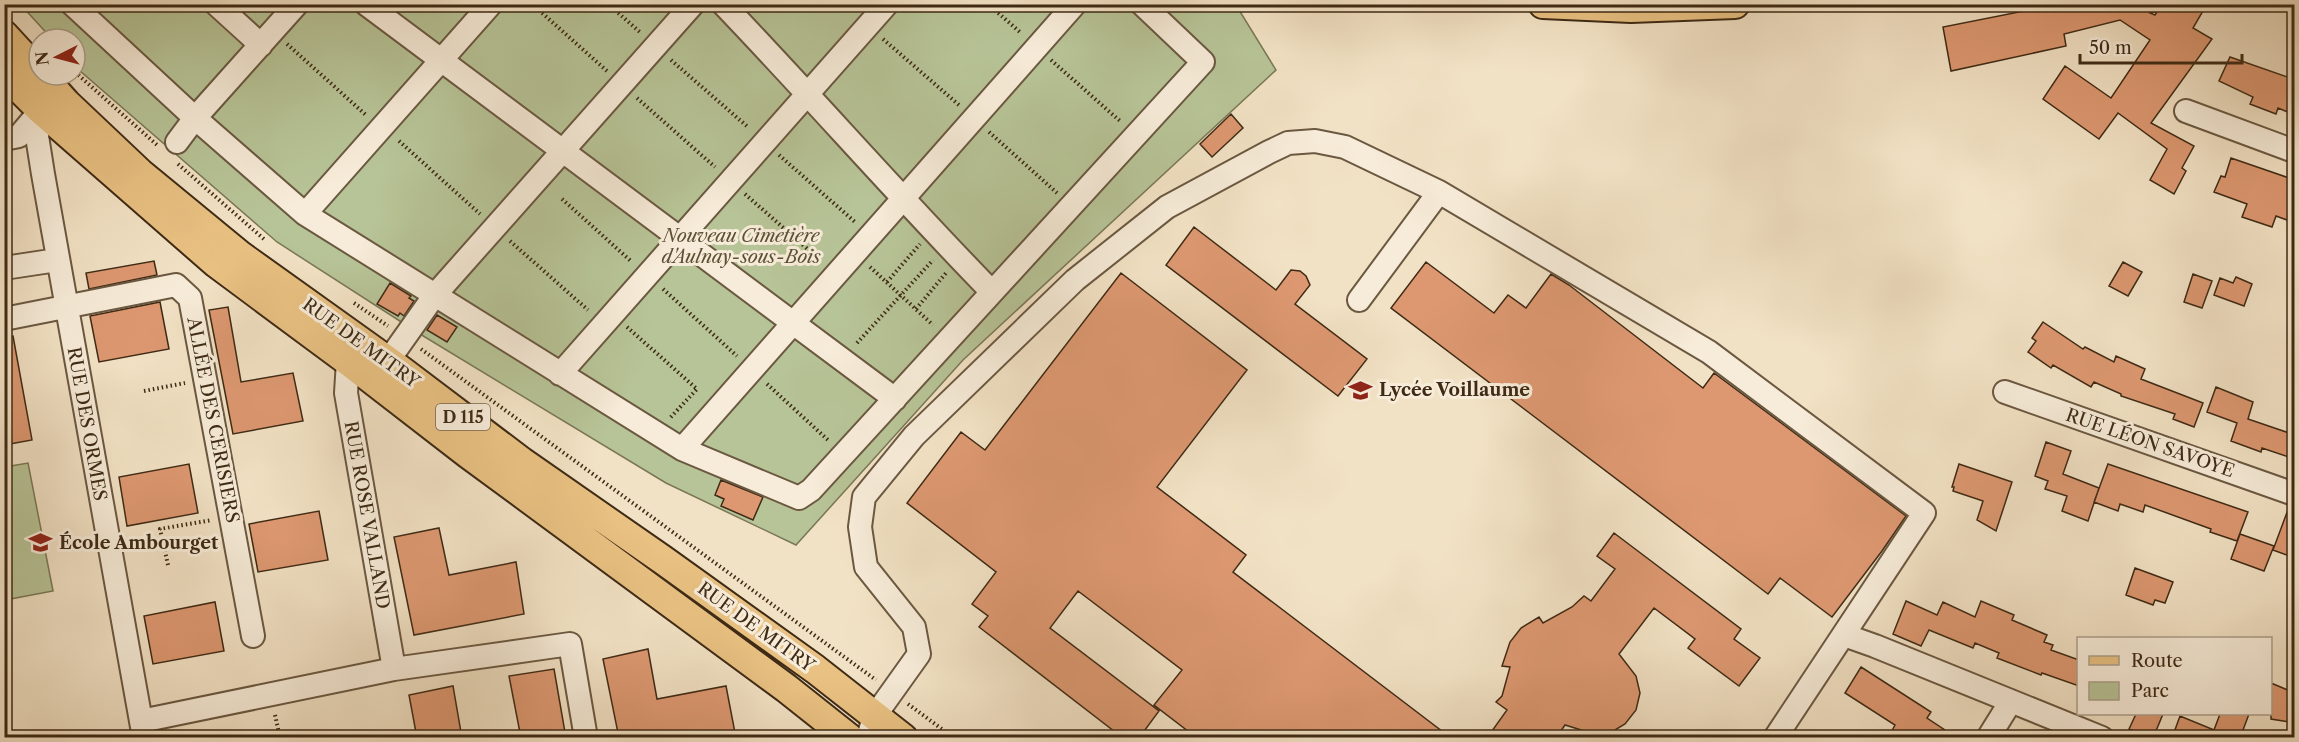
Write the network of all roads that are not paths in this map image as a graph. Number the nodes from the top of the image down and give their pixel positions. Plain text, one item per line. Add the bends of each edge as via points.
1 (216, 4) edge
2 (297, 4) edge
3 (366, 4) edge
4 (491, 4) edge
5 (693, 4) edge
6 (723, 4) edge
7 (887, 4) edge
8 (1075, 4) edge
9 (1142, 4) edge
10 (1543, 4) edge
11 (1735, 4) edge
12 (85, 9) edge
13 (4, 35) edge
14 (267, 38) junction
15 (27, 60) edge
16 (442, 60) junction
17 (4, 73) edge
18 (52, 87) edge
19 (808, 93) junction
20 (41, 110) junction
21 (2186, 111) dead end
22 (195, 118) junction
23 (4, 139) edge
24 (171, 151) road end
25 (562, 151) junction
26 (2295, 151) edge
27 (1439, 192) junction
28 (904, 200) junction
29 (305, 214) junction
30 (680, 238) junction
31 (57, 260) junction
32 (4, 268) edge
33 (992, 292) junction
34 (435, 296) junction
35 (1359, 300) dead end
36 (65, 308) junction
37 (4, 319) edge
38 (792, 324) junction
39 (348, 361) junction
40 (388, 361) junction
41 (560, 375) junction
42 (2005, 392) dead end
43 (895, 399) junction
44 (682, 449) junction
45 (2295, 494) edge
46 (1844, 635) junction
47 (253, 636) dead end
48 (394, 669) junction
49 (2011, 701) junction
50 (871, 727) edge
51 (142, 729) edge
52 (586, 738) edge
53 (849, 738) edge
54 (903, 738) edge
55 (1775, 738) edge
56 (1988, 738) edge
57 (2102, 738) edge

1 - 14 street
2 - 14 street
3 - 16 street
4 - 16 street
5 - 25 street
6 - 19 street
7 - 19 street
8 - 28 street
9 - 33 street via 1203,62
10 - 11 main road via 1631,8
12 - 22 street
13 - 15 main road, RUE DE MITRY / D 115
14 - 22 street
16 - 25 street
16 - 29 street
17 - 20 main road, RUE DE MITRY / D 115
18 - 40 main road, RUE DE MITRY / D 115 via 140,172 232,249
19 - 28 street
19 - 30 street
20 - 23 street via 19,136
20 - 31 street, RUE DES ORMES via 37,136
20 - 39 main road, RUE DE MITRY / D 115 via 216,263
21 - 26 street
22 - 24 street
22 - 29 street
25 - 30 street
25 - 34 street
27 - 35 street
27 - 46 street via 1709,352 1924,513
27 - 50 street via 1345,147 1315,141 1288,143 1167,207 1075,280 914,436 864,496 860,527 866,567 914,627 919,654
28 - 33 street
28 - 38 street
29 - 34 street
30 - 38 street
30 - 41 street
31 - 32 street
31 - 36 street, RUE DES ORMES
33 - 43 street
34 - 40 street
34 - 41 street
36 - 37 street
36 - 47 street, ALLÉE DES CERISIERS via 176,285 190,298
36 - 51 street, RUE DES ORMES
38 - 43 street
38 - 44 street
39 - 48 street, RUE ROSE VALLAND via 346,393
39 - 53 main road, RUE DE MITRY / D 115
40 - 50 main road, RUE DE MITRY / D 115 via 522,462 815,669
41 - 44 street
42 - 45 street, RUE LÉON SAVOYE
43 - 44 street via 811,490 799,498
46 - 49 street
46 - 55 street
48 - 51 street
48 - 52 street via 570,644
49 - 56 street
49 - 57 street
50 - 54 main road, RUE DE MITRY / D 115

